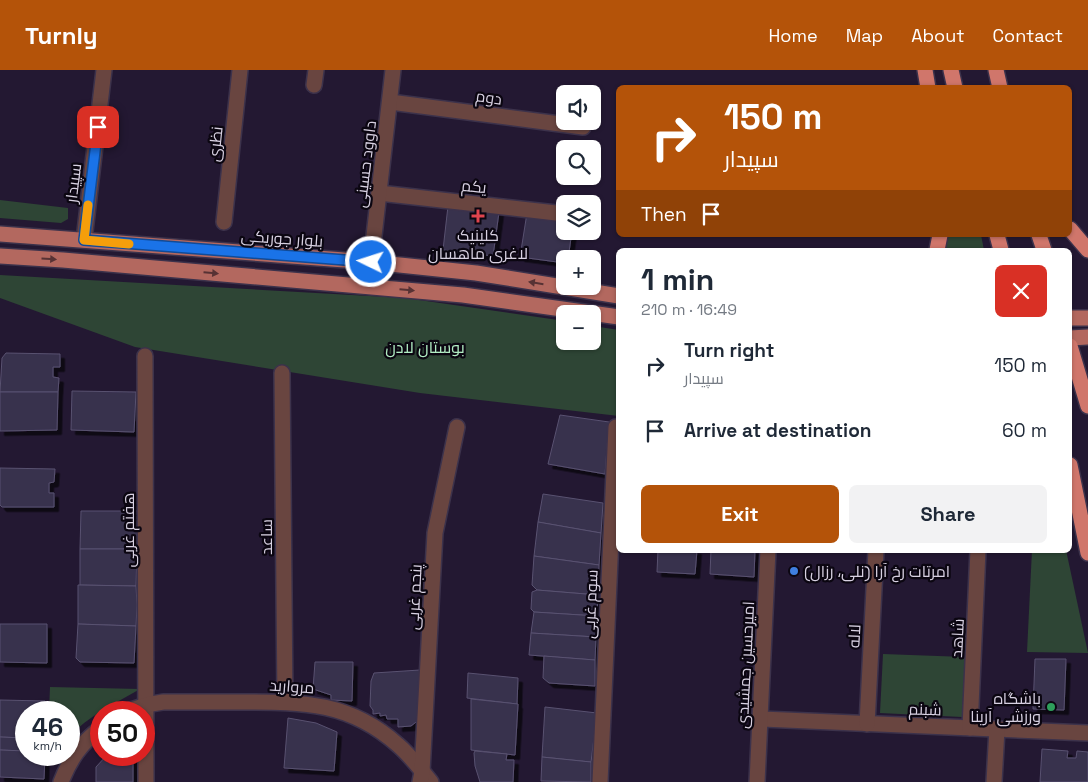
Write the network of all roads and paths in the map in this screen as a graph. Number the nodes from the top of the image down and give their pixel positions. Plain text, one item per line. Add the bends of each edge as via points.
1 (104, 70) edge
2 (240, 70) edge
3 (393, 70) edge
4 (925, 70) edge
5 (951, 70) edge
6 (928, 85) edge
7 (954, 85) edge
8 (390, 102) junction
9 (556, 124) edge
10 (379, 193) junction
11 (556, 213) edge
12 (224, 222) dead end
13 (1072, 231) edge
14 (0, 234) edge
15 (84, 240) junction
16 (1088, 250) edge
17 (0, 256) edge
18 (371, 262) junction
19 (476, 273) junction
20 (463, 295) junction
21 (616, 296) edge
22 (616, 317) edge
23 (1072, 318) edge
24 (1088, 318) edge
25 (1088, 337) edge
26 (1072, 338) edge
27 (1072, 355) edge
28 (145, 356) dead end
29 (282, 373) dead end
30 (1088, 406) edge
31 (457, 427) dead end
32 (616, 427) dead end
33 (1072, 475) edge
34 (768, 553) edge
35 (876, 553) edge
36 (978, 553) edge
37 (1088, 554) edge
38 (146, 701) edge
39 (285, 702) junction
40 (155, 704) edge
41 (760, 719) junction
42 (867, 724) junction
43 (970, 728) junction
44 (996, 729) junction
45 (1088, 733) edge
46 (90, 739) edge
47 (146, 766) edge
48 (425, 779) edge
49 (61, 782) edge
50 (146, 782) edge
51 (600, 782) edge
52 (757, 782) edge
53 (994, 782) edge

1 - 15 street, سپیدار
2 - 12 street, نظری
3 - 8 street, داوود حسینی
4 - 6 highway
5 - 7 highway
8 - 9 street, دوم
8 - 10 street, داوود حسینی
10 - 11 street, یکم
10 - 18 street, داوود حسینی
13 - 16 highway
14 - 15 main road, بلوار جوریکی
15 - 18 main road, بلوار جوریکی
17 -> 20 main road
18 - 19 main road, بلوار جوریکی
19 - 20 main road
21 -> 19 main road, بلوار جوریکی
20 - 22 main road
23 - 24 main road
25 - 26 main road
27 - 30 highway
28 - 38 street, هفتم غربی
29 - 39 street, ساعد
31 - 48 street, پنجم غربی via 435,533
32 - 51 street, سوم غربی
33 - 37 highway
34 - 41 street, امیرحسین جمشیدی
35 - 42 street, لاله
36 - 43 street, شاهد
39 - 40 street, مروارید
39 - 48 street, مروارید via 315,704 360,720 399,746
41 - 42 street, شبنم
41 - 52 street, امیرحسین جمشیدی
42 - 43 street, شبنم
43 - 44 street, شبنم
44 - 45 street, شبنم
44 - 53 street
46 - 49 street via 76,752
47 - 50 street, هفتم غربی

